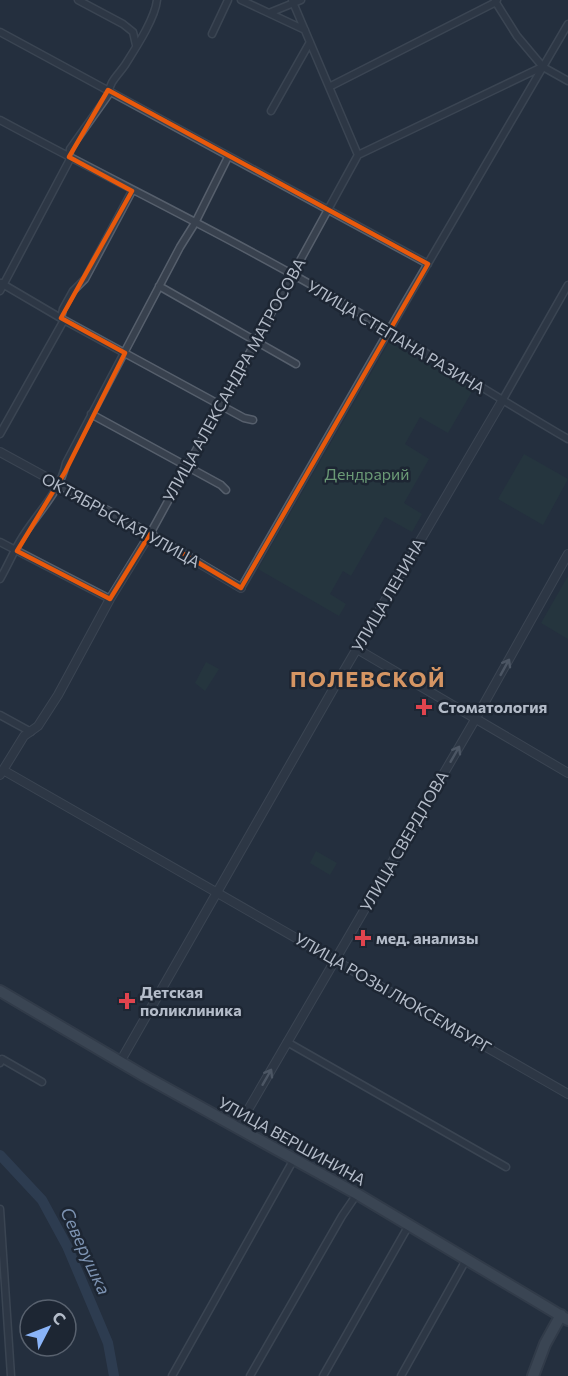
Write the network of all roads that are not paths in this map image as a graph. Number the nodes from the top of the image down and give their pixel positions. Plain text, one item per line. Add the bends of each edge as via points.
1 (78, 0) edge
2 (157, 0) edge
3 (228, 0) edge
4 (241, 0) edge
5 (301, 0) edge
6 (496, 1) edge
7 (293, 2) edge
8 (269, 13) junction
9 (568, 24) edge
10 (306, 30) junction
11 (0, 32) edge
12 (212, 34) dead end
13 (310, 42) junction
14 (136, 45) junction
15 (543, 67) junction
16 (568, 81) edge
17 (329, 87) junction
18 (108, 90) junction
19 (271, 111) dead end
20 (0, 120) edge
21 (358, 155) junction
22 (69, 157) junction
23 (228, 157) junction
24 (132, 190) junction
25 (327, 210) junction
26 (195, 223) junction
27 (428, 264) junction
28 (292, 274) junction
29 (568, 285) edge
30 (1, 286) edge
31 (159, 286) junction
32 (62, 319) junction
33 (390, 330) junction
34 (256, 341) junction
35 (125, 353) junction
36 (296, 364) dead end
37 (502, 401) junction
38 (221, 405) junction
39 (91, 414) junction
40 (253, 420) dead end
41 (0, 434) edge
42 (568, 439) edge
43 (0, 453) edge
44 (187, 466) junction
45 (58, 484) junction
46 (226, 490) dead end
47 (150, 534) junction
48 (0, 542) edge
49 (16, 551) junction
50 (568, 554) edge
51 (0, 579) edge
52 (241, 588) joint
53 (110, 599) junction
54 (357, 649) junction
55 (0, 715) edge
56 (476, 718) junction
57 (31, 732) junction
58 (2, 772) edge
59 (568, 773) edge
60 (217, 891) junction
61 (335, 959) junction
62 (0, 991) edge
63 (287, 1042) junction
64 (120, 1062) junction
65 (0, 1063) edge
66 (42, 1082) dead end
67 (568, 1094) edge
68 (238, 1127) junction
69 (294, 1159) junction
70 (507, 1167) dead end
71 (357, 1194) junction
72 (0, 1209) edge
73 (409, 1226) junction
74 (466, 1260) junction
75 (564, 1317) edge
76 (11, 1376) edge
77 (172, 1376) edge
78 (250, 1376) edge
79 (323, 1376) edge
80 (401, 1376) edge
81 (533, 1376) edge

1 - 14 street via 123,24 133,32
2 - 14 street
3 - 12 street
4 - 8 street
5 - 7 street
6 - 15 street via 517,36
6 - 17 street
7 - 8 street
7 - 10 street
8 - 10 street
9 - 15 street
10 - 13 street
11 - 18 street
13 - 17 street
13 - 19 street
14 - 18 street
15 - 16 street
15 - 21 street
15 - 27 street
17 - 21 street
18 - 22 street via 109,94 70,149
18 - 23 street
20 - 22 street, УЛИЦА СТЕПАНА РАЗИНА
21 - 25 street, УЛИЦА АЛЕКСАНДРА МАТРОСОВА
22 - 24 street, УЛИЦА СТЕПАНА РАЗИНА
22 - 30 street
23 - 25 street
23 - 26 street
24 - 26 street, УЛИЦА СТЕПАНА РАЗИНА
24 - 32 street via 85,279 63,309
25 - 27 street
25 - 28 street, УЛИЦА АЛЕКСАНДРА МАТРОСОВА
26 - 28 street, УЛИЦА СТЕПАНА РАЗИНА
26 - 31 street
27 - 33 street
28 - 33 street, УЛИЦА СТЕПАНА РАЗИНА
28 - 34 street, УЛИЦА АЛЕКСАНДРА МАТРОСОВА
29 - 37 street, УЛИЦА ЛЕНИНА
30 - 32 street
31 - 34 street
31 - 35 street
32 - 35 street
32 - 41 street
33 - 37 street, УЛИЦА СТЕПАНА РАЗИНА
33 - 52 street
34 - 36 street
34 - 38 street, УЛИЦА АЛЕКСАНДРА МАТРОСОВА
35 - 38 street
35 - 39 street
37 - 42 street, УЛИЦА СТЕПАНА РАЗИНА
37 - 54 street, УЛИЦА ЛЕНИНА
38 - 40 street
38 - 44 street, УЛИЦА АЛЕКСАНДРА МАТРОСОВА
39 - 44 street
39 - 45 street
43 - 45 street, ОКТЯБРЬСКАЯ УЛИЦА
44 - 46 street
44 - 47 street, УЛИЦА АЛЕКСАНДРА МАТРОСОВА
45 - 47 street, ОКТЯБРЬСКАЯ УЛИЦА
45 - 49 street
47 - 52 street, ОКТЯБРЬСКАЯ УЛИЦА
47 - 53 street, УЛИЦА АЛЕКСАНДРА МАТРОСОВА
48 - 49 street
49 - 51 street
49 - 53 street
56 -> 50 street, УЛИЦА СВЕРДЛОВА
53 - 57 street, УЛИЦА АЛЕКСАНДРА МАТРОСОВА via 58,695
54 - 56 street
54 - 60 street, УЛИЦА ЛЕНИНА
55 - 57 street
56 - 59 street
61 -> 56 street, УЛИЦА СВЕРДЛОВА
57 - 58 street, УЛИЦА АЛЕКСАНДРА МАТРОСОВА via 24,736
58 - 60 street, УЛИЦА РОЗЫ ЛЮКСЕМБУРГ
60 - 61 street, УЛИЦА РОЗЫ ЛЮКСЕМБУРГ
60 - 64 street, УЛИЦА ЛЕНИНА
61 - 63 street, УЛИЦА СВЕРДЛОВА
61 - 67 street, УЛИЦА РОЗЫ ЛЮКСЕМБУРГ
62 - 64 main road, УЛИЦА ВЕРШИНИНА
68 -> 63 street, УЛИЦА СВЕРДЛОВА
63 - 70 street
64 - 68 main road, УЛИЦА ВЕРШИНИНА
65 - 66 street via 3,1059
68 - 69 main road, УЛИЦА ВЕРШИНИНА
69 - 71 main road, УЛИЦА ВЕРШИНИНА
69 - 77 street
71 - 73 main road, УЛИЦА ВЕРШИНИНА
71 - 78 street
72 - 76 street
73 - 74 main road, УЛИЦА ВЕРШИНИНА
73 - 79 street
74 - 75 main road, УЛИЦА ВЕРШИНИНА
74 - 80 street
75 - 81 main road via 545,1344

